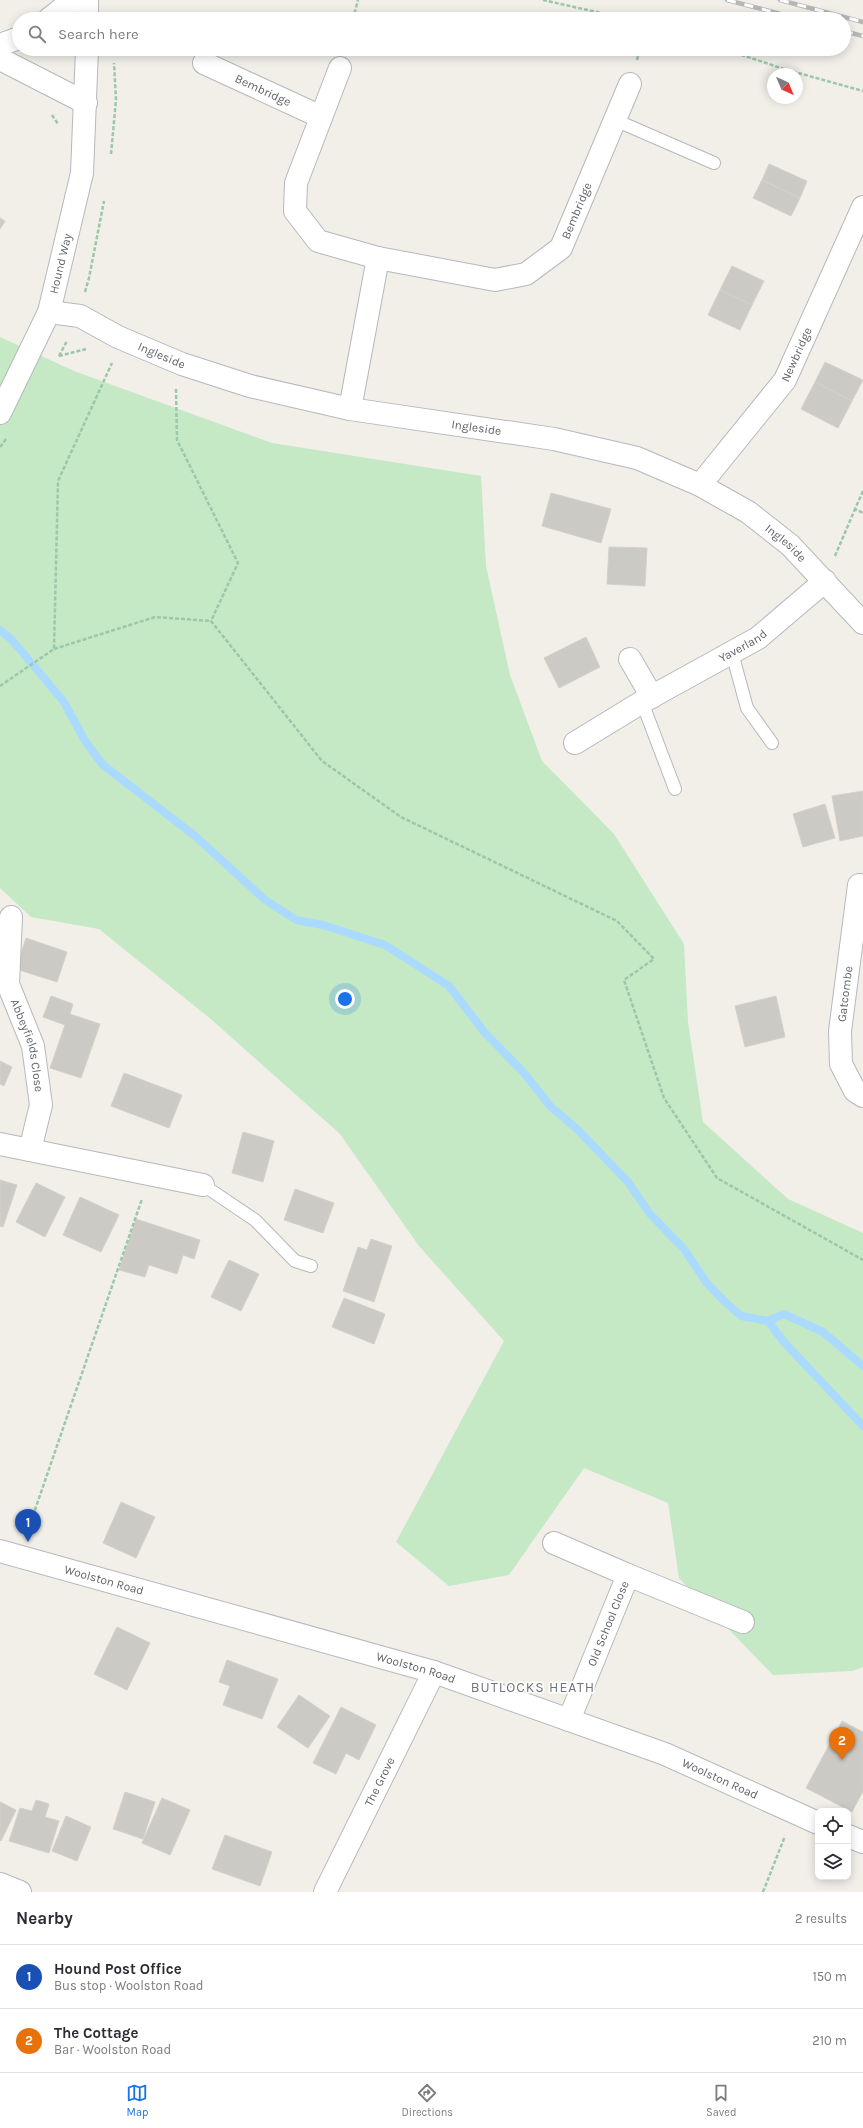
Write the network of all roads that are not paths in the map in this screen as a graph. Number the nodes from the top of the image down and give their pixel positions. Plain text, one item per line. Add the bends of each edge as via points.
1 (73, 0) edge
2 (87, 0) edge
3 (58, 12) edge
4 (87, 12) edge
5 (12, 41) edge
6 (0, 45) edge
7 (87, 56) edge
8 (0, 59) edge
9 (204, 63) dead end
10 (340, 68) dead end
11 (630, 84) dead end
12 (86, 103) junction
13 (321, 117) junction
14 (615, 120) junction
15 (714, 163) dead end
16 (863, 206) edge
17 (378, 258) junction
18 (49, 312) junction
19 (350, 409) junction
20 (0, 413) edge
21 (700, 485) junction
22 (825, 581) junction
23 (863, 623) edge
24 (732, 653) junction
25 (630, 659) dead end
26 (647, 700) junction
27 (575, 743) dead end
28 (772, 743) dead end
29 (675, 789) dead end
30 (859, 885) dead end
31 (11, 917) dead end
32 (863, 1096) edge
33 (0, 1144) edge
34 (30, 1150) junction
35 (203, 1185) joint
36 (311, 1266) dead end
37 (554, 1543) dead end
38 (10, 1553) edge
39 (628, 1575) junction
40 (743, 1622) dead end
41 (434, 1672) junction
42 (569, 1720) junction
43 (815, 1822) edge
44 (851, 1837) edge
45 (863, 1842) edge
46 (0, 1884) edge
47 (20, 1892) edge
48 (325, 1892) edge

1 - 3 street
2 - 4 street
5 - 6 street
7 - 12 street, Hound Way
8 - 12 street
9 - 13 street, Bembridge
10 - 13 street, Bembridge
11 - 14 street, Bembridge
12 - 18 street, Hound Way via 82,172
13 - 17 street, Bembridge via 296,184 295,211 318,241
14 - 15 lane
14 - 17 street, Bembridge via 561,248 526,274 495,280
16 - 21 street, Newbridge via 785,380
17 - 19 street
18 - 19 street, Ingleside via 80,316 118,337 182,364 250,386
18 - 20 street, Hound Way
19 - 21 street, Ingleside via 554,439 637,458
21 - 22 street, Ingleside via 748,512 790,545
22 - 23 street, Ingleside
22 - 24 street, Yaverland via 758,638
24 - 26 street, Yaverland
24 - 28 lane via 747,708
25 - 26 street
26 - 27 street, Yaverland
26 - 29 lane
30 - 32 street, Gatcombe via 840,1032 841,1064 855,1091
31 - 34 street, Abbeyfields Close via 8,984 33,1046 41,1105
33 - 34 street
34 - 35 street
35 - 36 lane via 255,1220 295,1261
37 - 39 street
38 - 41 street, Woolston Road
39 - 40 street, Old School Close
39 - 42 street, Old School Close
41 - 42 street, Woolston Road
41 - 48 street, The Grove
42 - 43 street, Woolston Road via 666,1754
44 - 45 street
46 - 47 street

